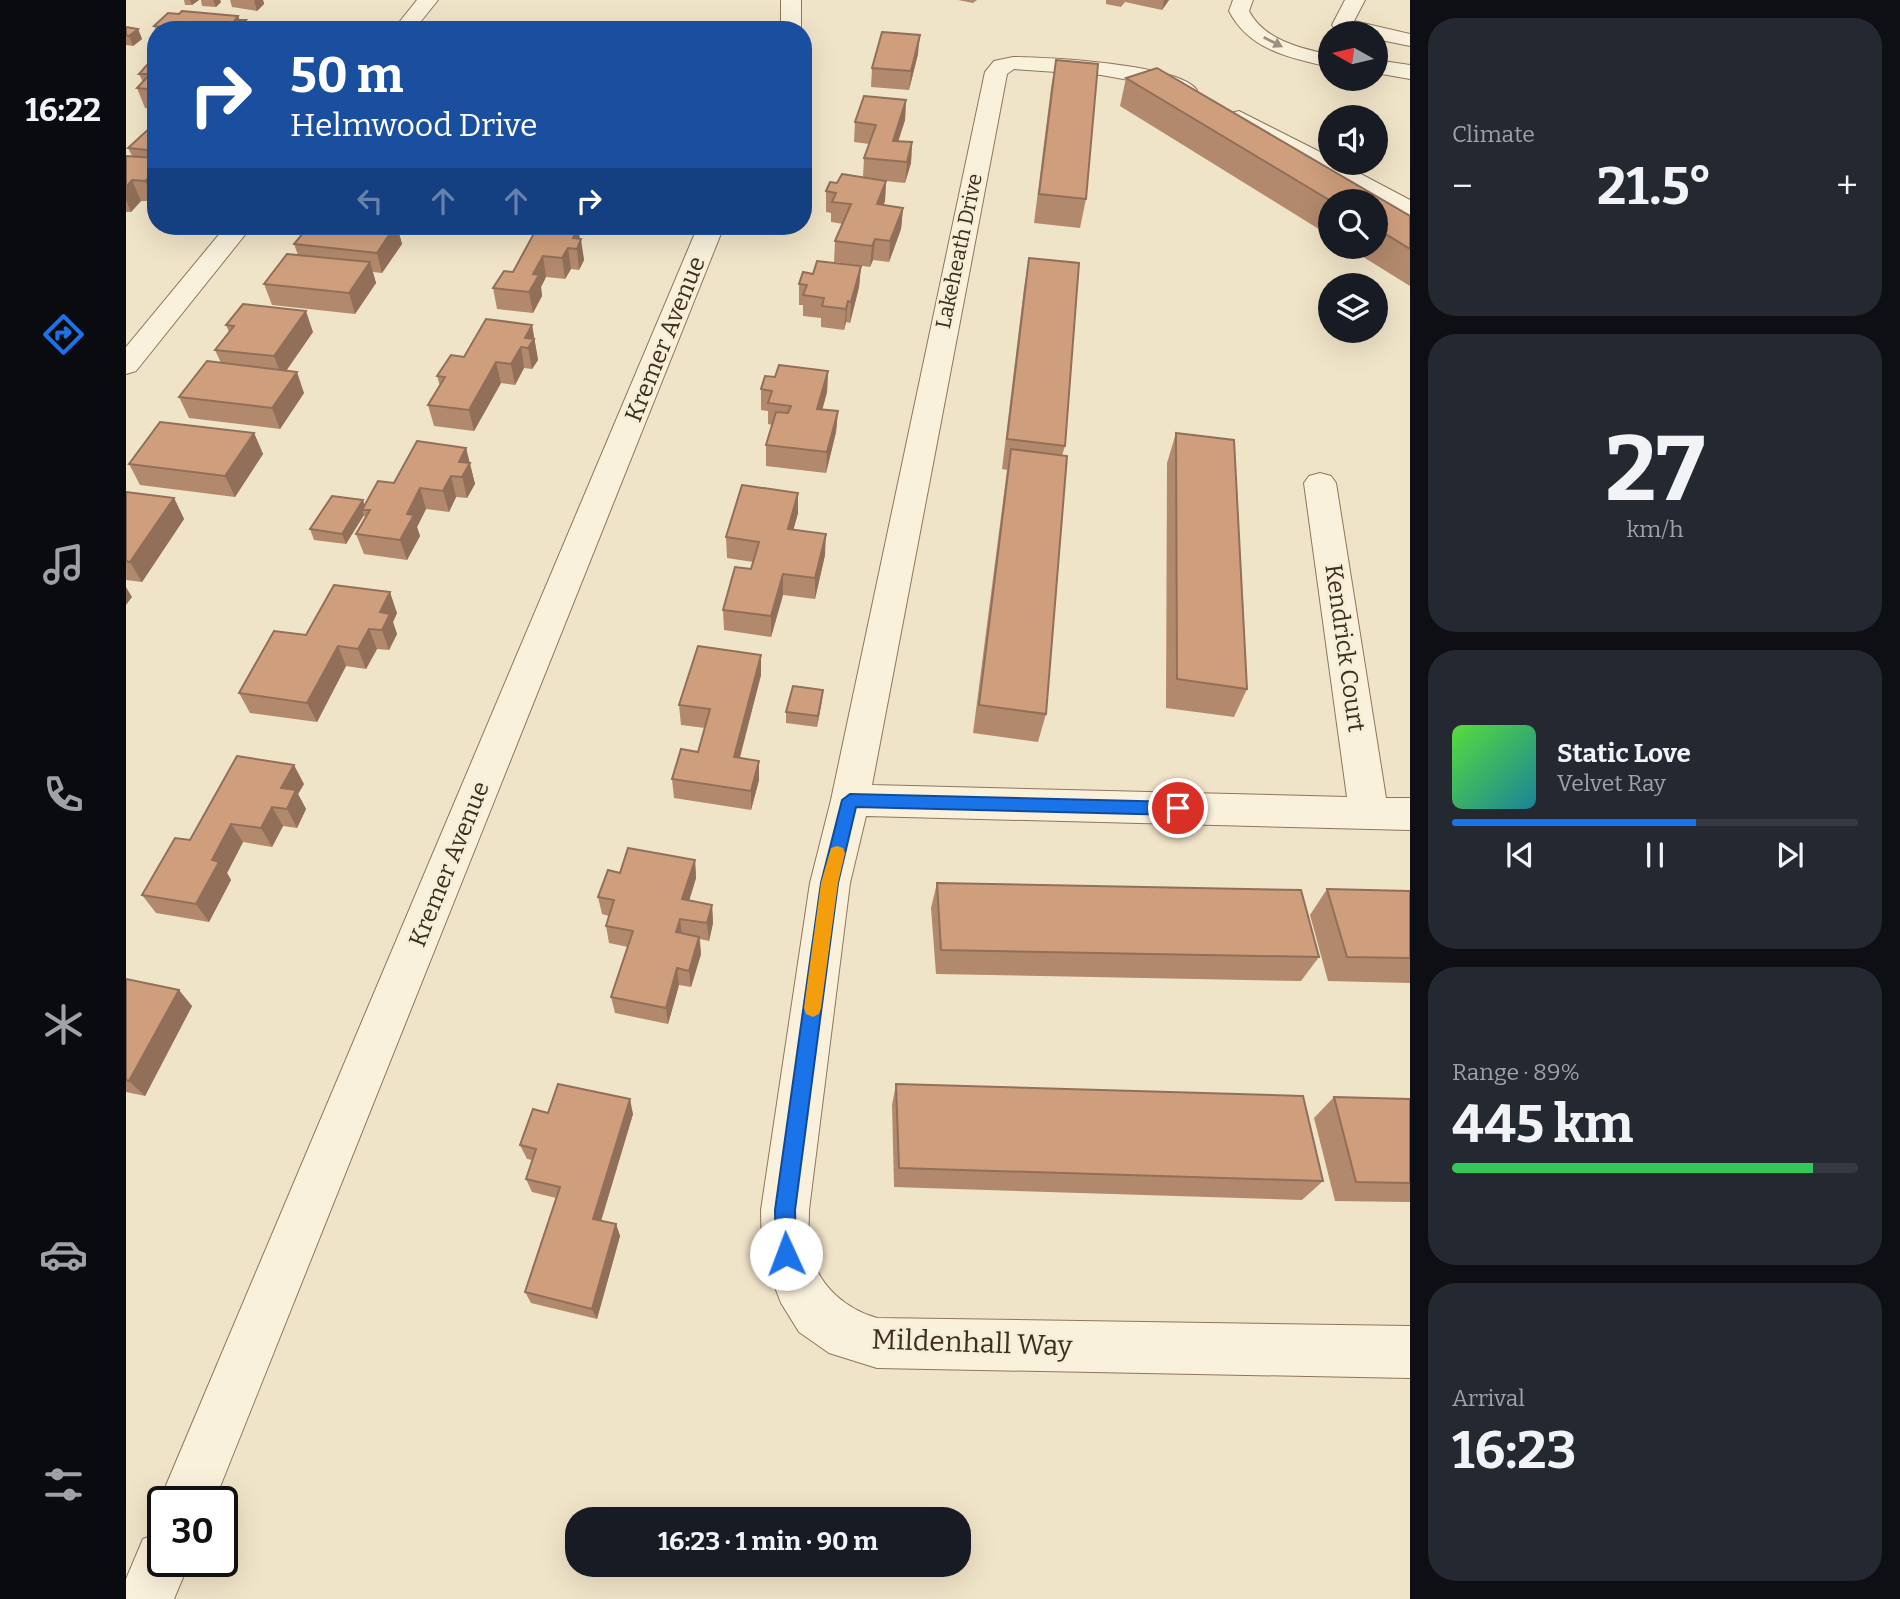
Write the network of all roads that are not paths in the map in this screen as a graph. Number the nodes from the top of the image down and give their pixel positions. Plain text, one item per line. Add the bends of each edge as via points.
1 (428, 0) edge
2 (791, 0) edge
3 (1243, 0) edge
4 (1355, 0) edge
5 (410, 21) edge
6 (792, 21) edge
7 (1410, 40) edge
8 (1318, 58) edge
9 (1388, 69) edge
10 (1410, 72) edge
11 (1410, 210) edge
12 (232, 235) edge
13 (707, 235) edge
14 (126, 365) edge
15 (1321, 483) dead end
16 (850, 800) junction
17 (1369, 813) junction
18 (1410, 814) edge
19 (1410, 1352) edge
20 (193, 1486) edge
21 (155, 1577) edge
22 (146, 1599) edge

1 - 5 street
2 - 6 street
3 -> 8 street via 1238,11 1242,23 1290,51
4 - 7 street via 1342,25
9 - 10 street
11 - 16 street, Lakeheath Drive via 1185,89 1154,78 1115,69 1013,63 996,72
12 - 14 street
13 - 20 street, Kremer Avenue
15 - 17 street, Kendrick Court
16 - 17 street
16 - 19 street, Mildenhall Way via 830,883 785,1210 786,1254 817,1314 847,1335 877,1343
17 - 18 street
21 - 22 street

